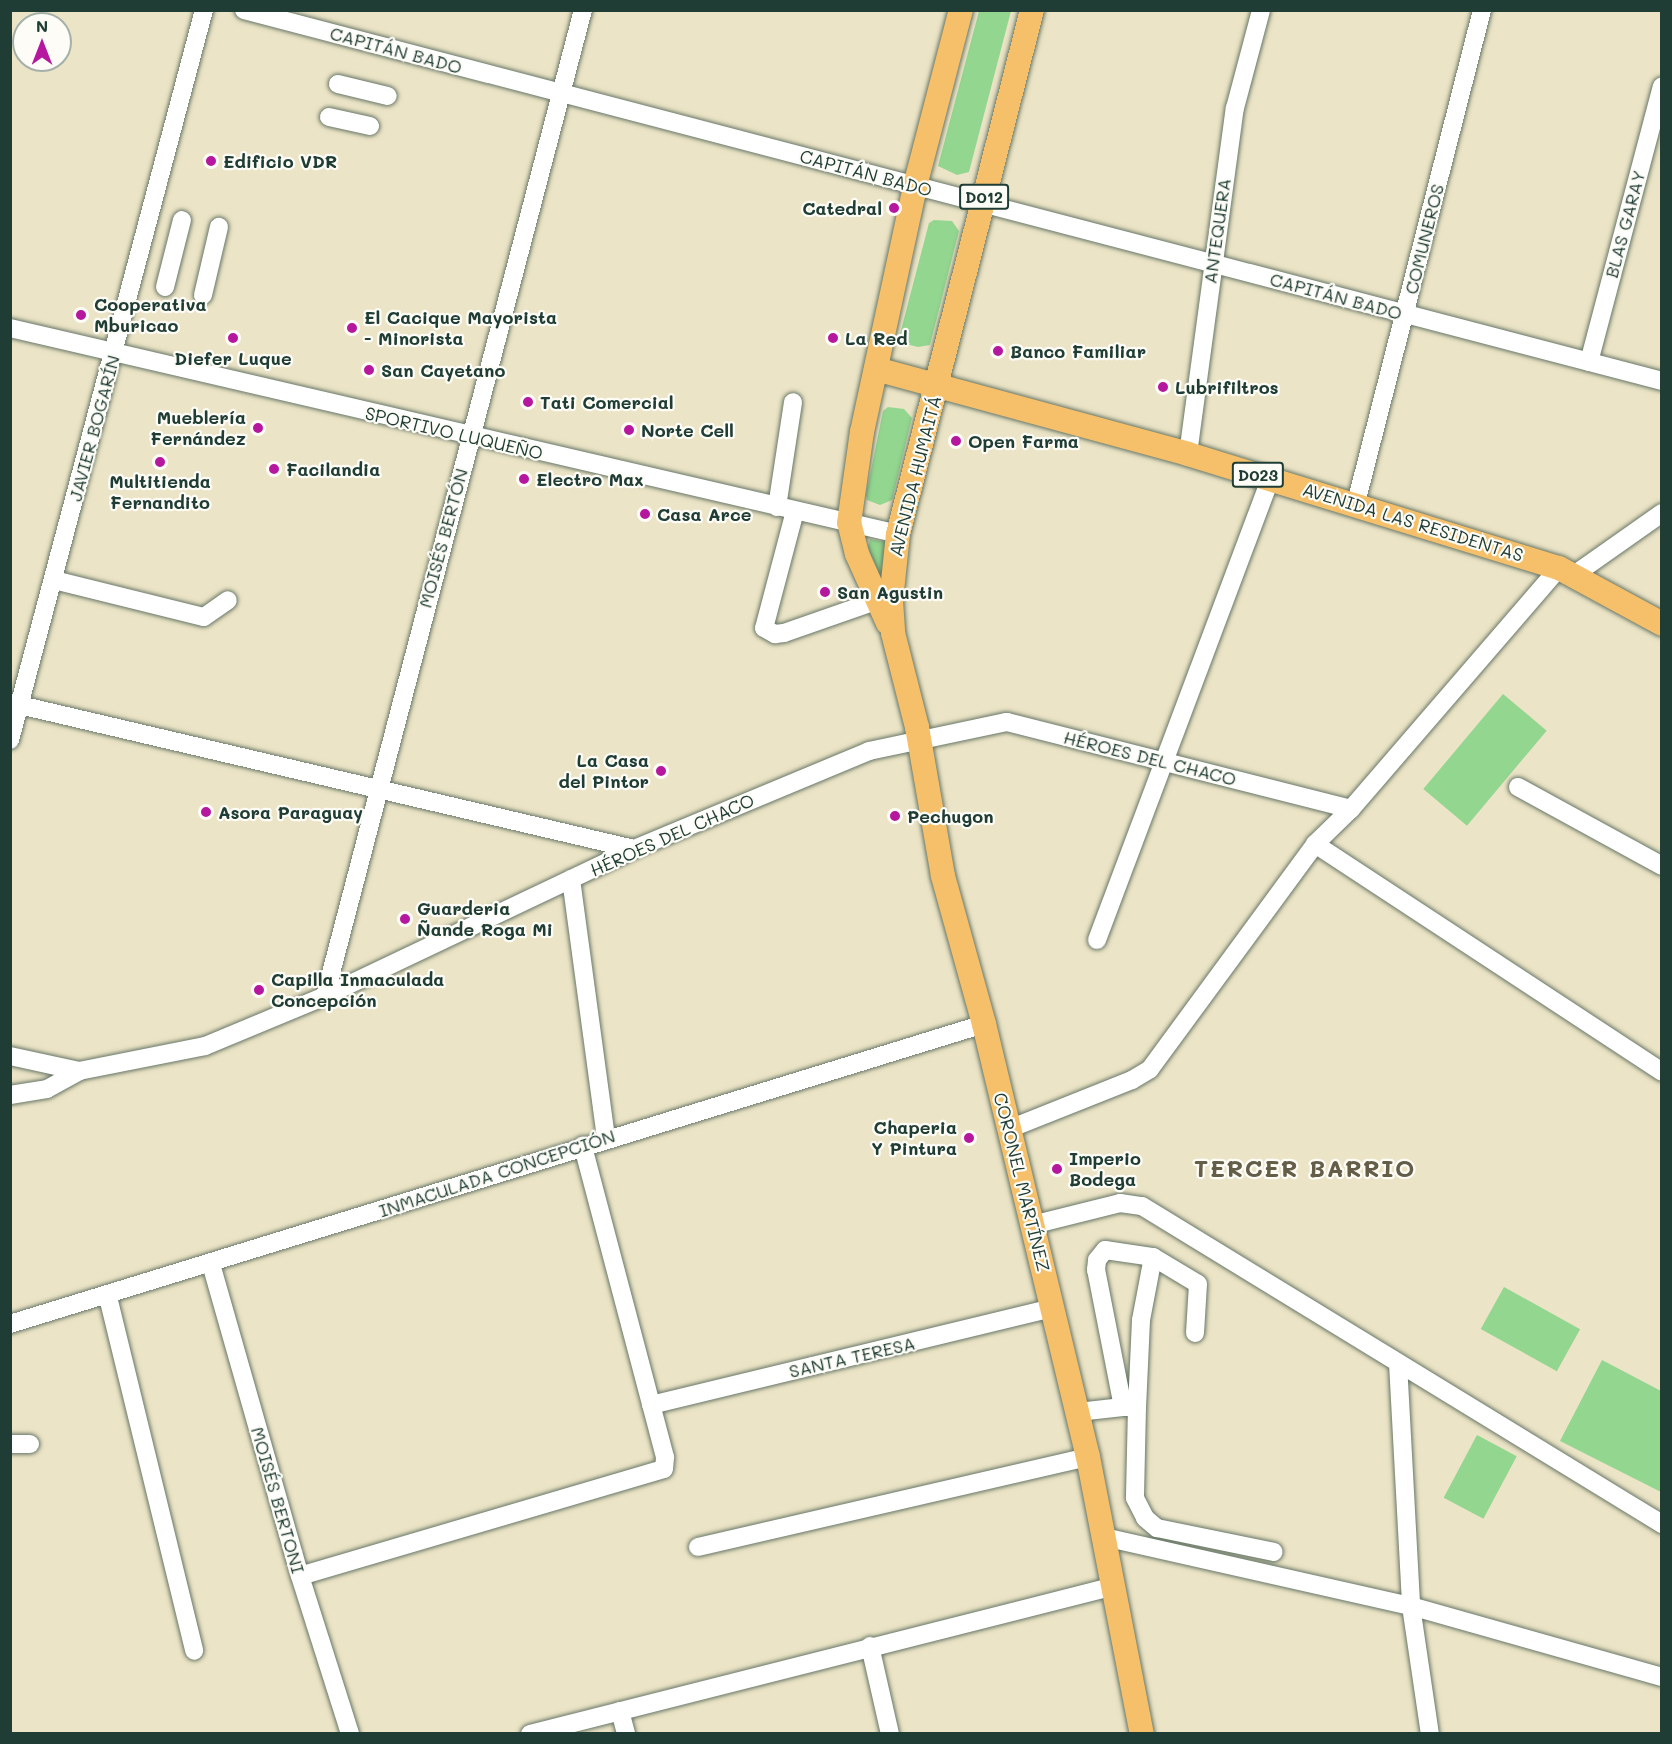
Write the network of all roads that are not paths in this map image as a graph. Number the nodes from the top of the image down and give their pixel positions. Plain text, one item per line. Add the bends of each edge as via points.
1 (204, 10) edge
2 (244, 10) edge
3 (583, 10) edge
4 (961, 10) edge
5 (1032, 10) edge
6 (1261, 10) edge
7 (1482, 10) edge
8 (338, 84) dead end
9 (1662, 86) edge
10 (561, 93) junction
11 (388, 96) dead end
12 (329, 117) dead end
13 (370, 126) dead end
14 (915, 186) junction
15 (982, 203) junction
16 (182, 220) dead end
17 (219, 226) dead end
18 (1212, 264) junction
19 (165, 287) dead end
20 (203, 295) dead end
21 (1404, 314) junction
22 (10, 328) edge
23 (114, 355) junction
24 (1589, 362) junction
25 (876, 369) junction
26 (1662, 381) edge
27 (939, 384) junction
28 (793, 402) dead end
29 (470, 436) junction
30 (1188, 454) junction
31 (1270, 479) junction
32 (1356, 503) junction
33 (786, 509) junction
34 (1662, 513) edge
35 (849, 523) junction
36 (898, 534) junction
37 (1567, 571) junction
38 (54, 580) junction
39 (228, 600) dead end
40 (876, 601) junction
41 (1662, 624) edge
42 (893, 633) junction
43 (16, 704) edge
44 (10, 740) edge
45 (919, 743) junction
46 (1162, 763) junction
47 (1518, 787) dead end
48 (377, 789) junction
49 (1351, 809) junction
50 (1315, 844) junction
51 (634, 849) junction
52 (1662, 866) edge
53 (571, 879) junction
54 (1097, 940) dead end
55 (325, 996) junction
56 (984, 1024) junction
57 (10, 1056) edge
58 (79, 1071) junction
59 (1662, 1072) edge
60 (10, 1095) edge
61 (1009, 1130) junction
62 (606, 1138) junction
63 (583, 1146) junction
64 (1032, 1225) junction
65 (1153, 1257) junction
66 (211, 1264) junction
67 (108, 1297) junction
68 (1053, 1308) junction
69 (10, 1324) edge
70 (1195, 1333) dead end
71 (1398, 1363) junction
72 (651, 1405) junction
73 (1130, 1407) junction
74 (1077, 1412) junction
75 (10, 1444) edge
76 (30, 1444) dead end
77 (1088, 1457) junction
78 (1662, 1524) edge
79 (1104, 1537) junction
80 (698, 1547) dead end
81 (1274, 1552) dead end
82 (300, 1576) junction
83 (1115, 1586) junction
84 (1411, 1606) junction
85 (870, 1646) junction
86 (194, 1651) dead end
87 (1662, 1677) edge
88 (620, 1711) junction
89 (350, 1734) edge
90 (530, 1734) edge
91 (626, 1734) edge
92 (890, 1734) edge
93 (1142, 1734) edge
94 (1430, 1734) edge

1 - 23 street, JAVIER BOGARÍN
2 - 10 street, CAPITÁN BADO
3 - 10 street, MOISÉS BERTÓN
4 - 14 main road, AVENIDA HUMAITÁ / D012
5 - 15 main road, AVENIDA HUMAITÁ / D012
6 - 18 street, ANTEQUERA via 1235,108
7 - 21 street, COMUNEROS
8 - 11 street
9 - 24 street, BLAS GARAY
10 - 14 street, CAPITÁN BADO
10 - 29 street, MOISÉS BERTÓN
12 - 13 street
14 - 15 street, CAPITÁN BADO
14 - 25 main road, AVENIDA HUMAITÁ / D012
15 - 18 street, CAPITÁN BADO
15 - 27 main road, AVENIDA HUMAITÁ / D012
16 - 19 street
17 - 20 street
18 - 21 street, CAPITÁN BADO
18 - 30 street, ANTEQUERA
21 - 24 street, CAPITÁN BADO
21 - 32 street, COMUNEROS
22 - 23 street, SPORTIVO LUQUEÑO
23 - 29 street, SPORTIVO LUQUEÑO
23 - 38 street, JAVIER BOGARÍN
24 - 26 street, CAPITÁN BADO
25 - 27 main road, AVENIDA LAS RESIDENTAS / D023
25 - 35 main road, AVENIDA HUMAITÁ / D012
27 - 30 main road, AVENIDA LAS RESIDENTAS / D023
27 - 36 main road, AVENIDA HUMAITÁ / D012
28 - 33 street
29 - 33 street, SPORTIVO LUQUEÑO
29 - 48 street, MOISÉS BERTÓN
30 - 31 main road, AVENIDA LAS RESIDENTAS / D023
31 - 32 main road, AVENIDA LAS RESIDENTAS / D023
31 - 46 street
32 - 37 main road, AVENIDA LAS RESIDENTAS / D023
33 - 35 street, SPORTIVO LUQUEÑO
33 - 40 street via 764,628 775,634 783,633
34 - 37 street
35 - 36 street, SPORTIVO LUQUEÑO
35 - 40 main road, AVENIDA HUMAITÁ / D012
36 - 42 main road, AVENIDA HUMAITÁ / D012 via 890,578
37 - 41 main road, AVENIDA LAS RESIDENTAS / D023
37 - 49 street
38 - 39 street via 204,617
38 - 43 street, JAVIER BOGARÍN
40 - 42 main road, AVENIDA HUMAITÁ / D012
42 - 45 main road, CORONEL MARTÍNEZ / D012
43 - 44 street, JAVIER BOGARÍN
43 - 48 street
45 - 46 street, HÉROES DEL CHACO via 1014,722
45 - 51 street, HÉROES DEL CHACO via 869,751
45 - 56 main road, CORONEL MARTÍNEZ / D012 via 943,876
46 - 49 street, HÉROES DEL CHACO
46 - 54 street
47 - 52 street
48 - 51 street
48 - 55 street, MOISÉS BERTÓN
49 - 50 street
50 - 59 street
50 - 61 street via 1150,1069
51 - 53 street, HÉROES DEL CHACO
53 - 55 street, HÉROES DEL CHACO
53 - 62 street
55 - 58 street, HÉROES DEL CHACO via 205,1046
56 - 61 main road, CORONEL MARTÍNEZ / D012
56 - 62 street, INMACULADA CONCEPCIÓN
57 - 58 street, HÉROES DEL CHACO
58 - 60 street via 47,1089
61 - 64 main road, CORONEL MARTÍNEZ / D012
62 - 63 street, INMACULADA CONCEPCIÓN
63 - 66 street, INMACULADA CONCEPCIÓN
63 - 72 street
64 - 68 main road, CORONEL MARTÍNEZ / D012
64 - 71 street via 1120,1203 1142,1206
65 - 70 street via 1198,1284
65 - 73 street
65 - 73 street via 1105,1250 1097,1260
66 - 67 street, INMACULADA CONCEPCIÓN
66 - 82 street, MOISÉS BERTONI
67 - 69 street, INMACULADA CONCEPCIÓN
67 - 86 street
68 - 72 street, SANTA TERESA
68 - 74 main road, CORONEL MARTÍNEZ / D012
71 - 78 street
71 - 84 street
72 - 82 street via 665,1457 660,1472
73 - 74 street
73 - 81 street via 1135,1498 1145,1518 1157,1528
74 - 77 main road, CORONEL MARTÍNEZ / D012
75 - 76 street
77 - 79 main road, CORONEL MARTÍNEZ / D012
77 - 80 street
79 - 83 main road, CORONEL MARTÍNEZ / D012
79 - 84 street
82 - 89 street, MOISÉS BERTONI
83 - 85 street
83 - 93 main road, CORONEL MARTÍNEZ / D012
84 - 87 street
84 - 94 street
85 - 88 street
85 - 92 street
88 - 90 street
88 - 91 street

